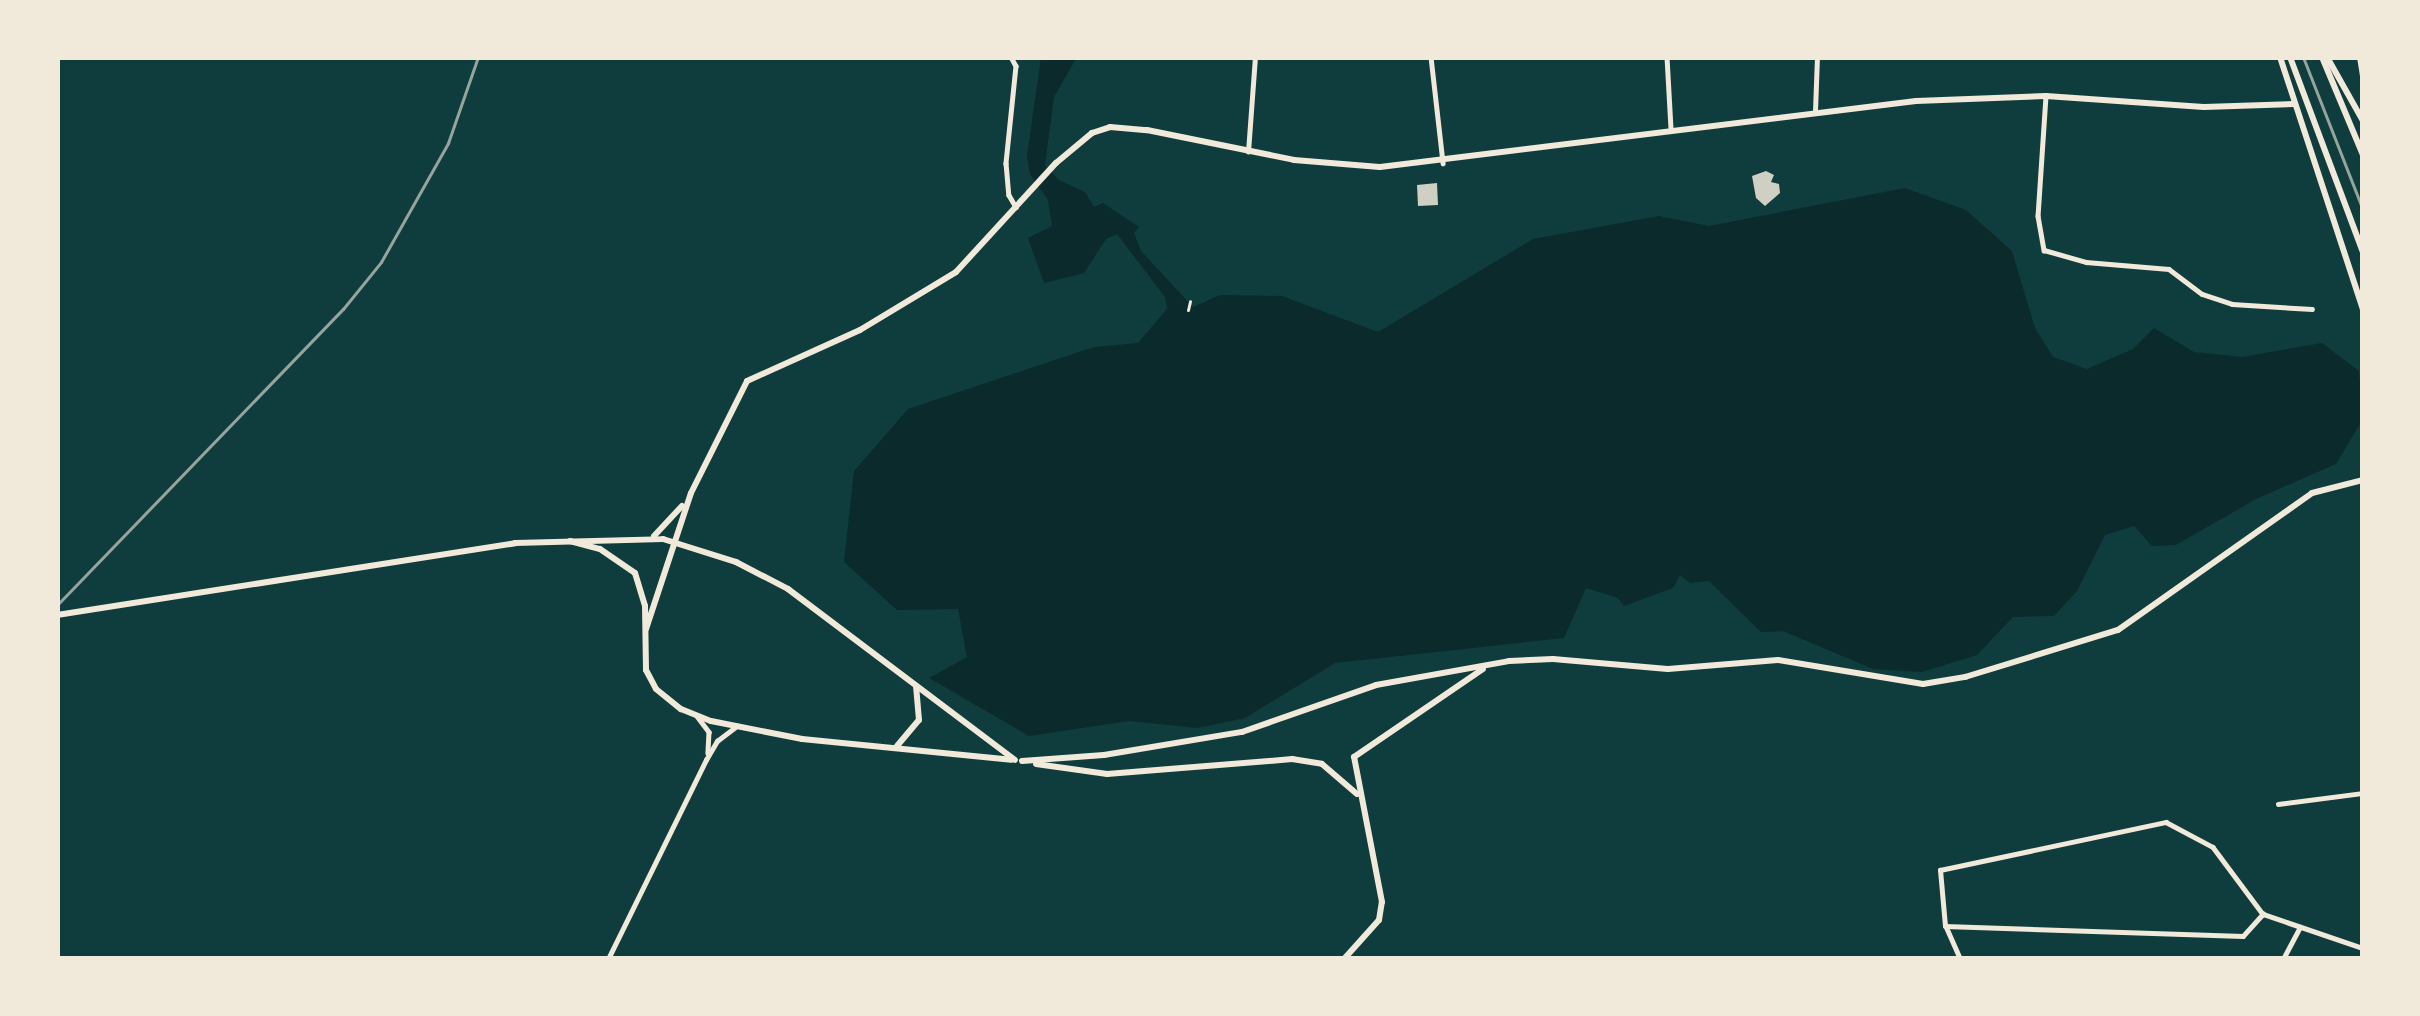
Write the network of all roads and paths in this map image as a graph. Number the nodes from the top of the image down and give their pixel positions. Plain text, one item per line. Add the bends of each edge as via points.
1 (1011, 57) edge
2 (1255, 57) edge
3 (1431, 57) edge
4 (1666, 57) edge
5 (1817, 57) edge
6 (2280, 57) edge
7 (2290, 57) edge
8 (2324, 57) edge
9 (2360, 57) edge
10 (2363, 77) edge
11 (2046, 96) junction
12 (2294, 104) junction
13 (1815, 115) junction
14 (2363, 121) edge
15 (1672, 130) junction
16 (1248, 152) junction
17 (2363, 155) edge
18 (1443, 163) junction
19 (1016, 207) junction
20 (2363, 252) edge
21 (1190, 301) dead end
22 (2312, 309) dead end
23 (1188, 310) dead end
24 (2363, 310) edge
25 (2363, 480) edge
26 (691, 494) junction
27 (651, 538) junction
28 (566, 540) junction
29 (672, 541) junction
30 (57, 615) edge
31 (646, 628) junction
32 (1509, 661) junction
33 (916, 686) junction
34 (697, 716) junction
35 (736, 726) junction
36 (894, 748) junction
37 (706, 760) junction
38 (1019, 761) junction
39 (2363, 793) edge
40 (1358, 794) junction
41 (2278, 804) dead end
42 (2263, 914) junction
43 (1945, 926) junction
44 (2300, 926) junction
45 (2363, 948) edge
46 (608, 959) edge
47 (1344, 959) edge
48 (1960, 959) edge
49 (2283, 959) edge

1 - 19 street via 1006,163
2 - 16 street
3 - 18 street
4 - 15 street
5 - 13 street
6 - 12 street
7 - 20 street
8 - 14 street
8 - 17 street
9 - 10 street
11 - 12 street
11 - 13 street
11 - 22 street via 2038,203 2044,250 2170,269 2202,294 2232,304
12 - 24 street
13 - 15 street
15 - 18 street
16 - 18 street via 1380,167
16 - 19 street via 1110,127 1079,141
19 - 26 street via 922,297 747,381
21 - 23 path
25 - 32 street via 2312,494 2118,630 1965,676 1923,684 1778,660 1668,669
26 - 27 street
26 - 29 street
27 - 28 street
27 - 29 street
28 - 30 street
28 - 31 street via 629,566 644,592
29 - 31 street
29 - 33 street via 788,589
31 - 34 street via 651,681 666,700
32 - 38 street via 1376,686 1241,732
32 - 40 street via 1478,671 1367,743 1354,757
33 - 36 street via 919,720
33 - 38 street
34 - 35 street
34 - 37 street via 710,732
35 - 36 street
35 - 37 street
36 - 38 street
37 - 46 street
38 - 40 street via 1107,774 1292,759 1322,764
39 - 41 street
40 - 47 street via 1382,902 1378,920
42 - 43 street via 2243,936
42 - 43 street via 2213,847 2166,822 1940,870
42 - 44 street
43 - 48 street
44 - 45 street
44 - 49 street

